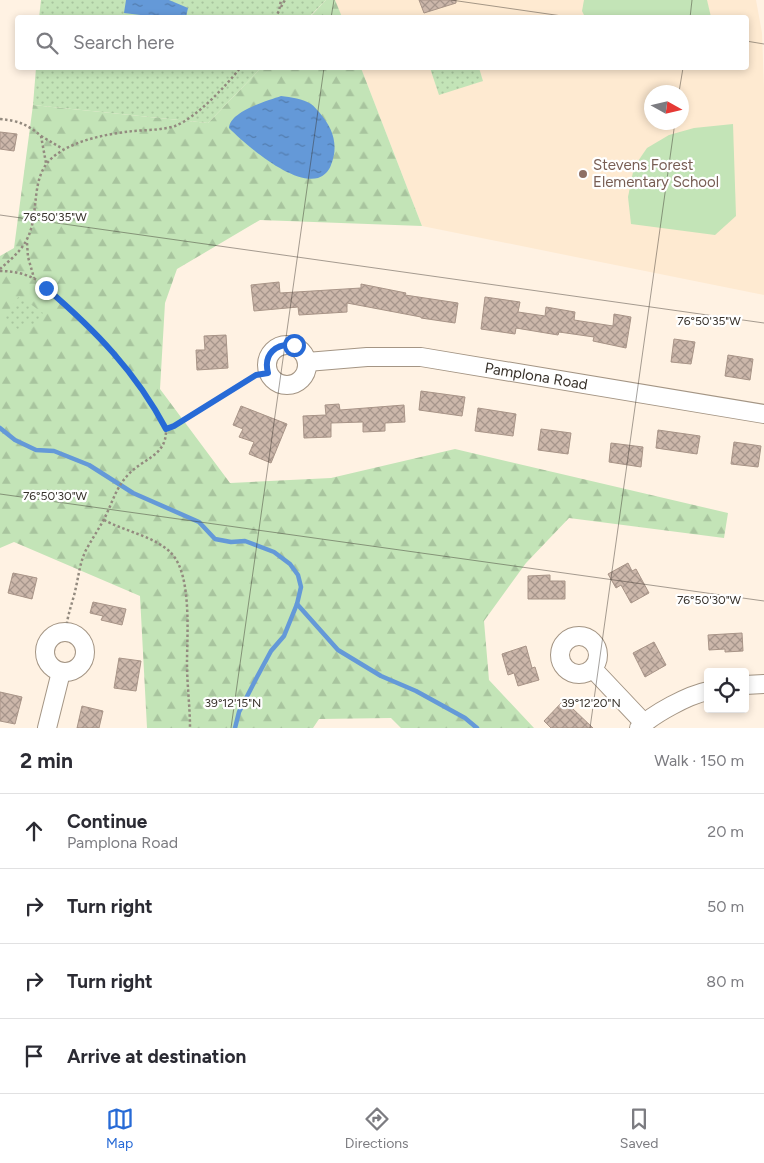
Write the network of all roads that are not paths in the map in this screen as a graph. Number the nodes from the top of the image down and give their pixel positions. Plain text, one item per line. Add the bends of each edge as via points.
1 (307, 362) junction
2 (764, 414) edge
3 (593, 669) dead end
4 (61, 672) junction
5 (764, 684) edge
6 (749, 686) edge
7 (704, 692) edge
8 (642, 725) edge
9 (47, 728) edge

1 - 1 street via 294,345 284,344 268,356 266,367 273,380 289,385 303,376
1 - 2 street, Pamplona Road via 393,356 421,358
3 - 8 street
4 - 4 street via 71,672 80,666 86,651 80,637 66,631 52,636 45,653 51,666
4 - 9 street
5 - 6 street
7 - 8 street via 681,701

